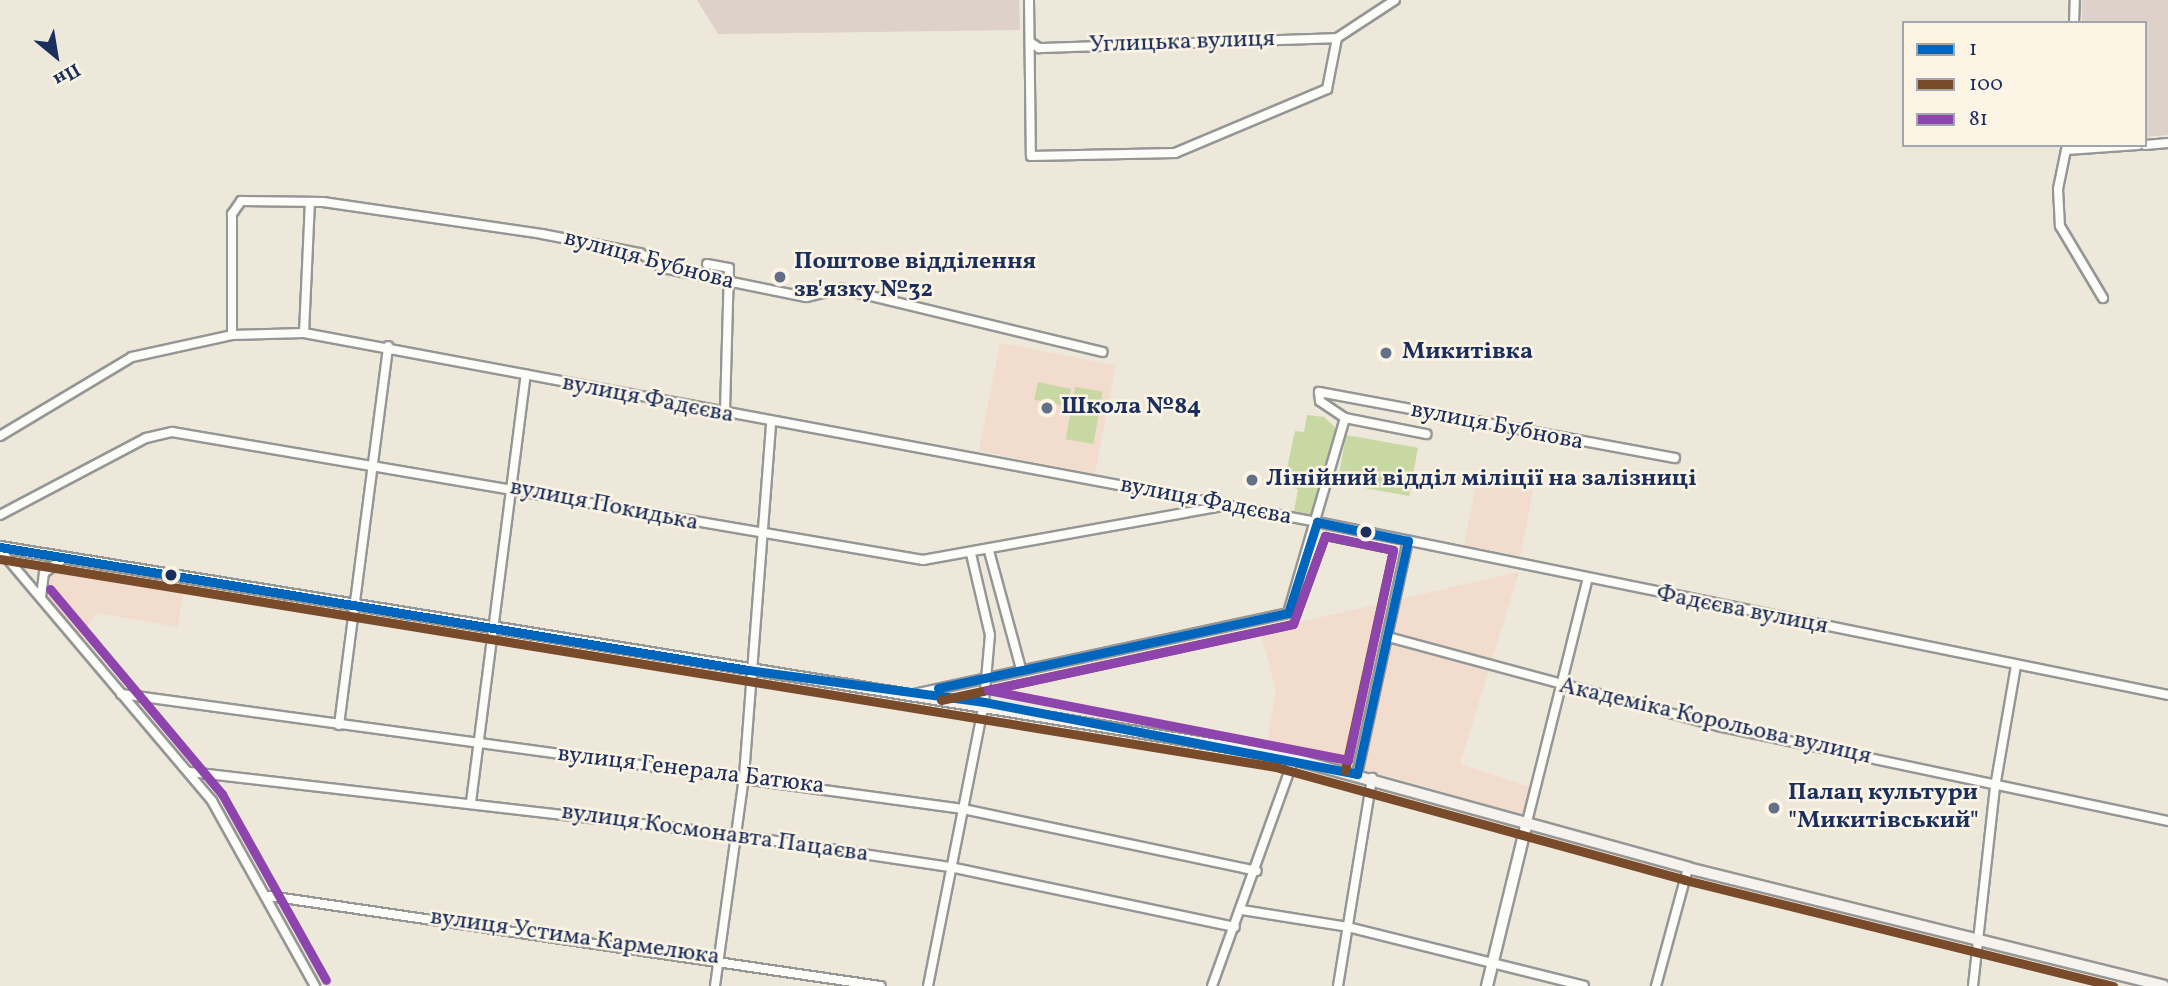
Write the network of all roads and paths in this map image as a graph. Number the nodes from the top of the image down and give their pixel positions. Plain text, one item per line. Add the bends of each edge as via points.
1 (1029, 0) edge
2 (1395, 0) edge
3 (2075, 0) edge
4 (2074, 21) edge
5 (1337, 38) junction
6 (1030, 42) junction
7 (2168, 143) edge
8 (2147, 145) edge
9 (2091, 147) edge
10 (2067, 148) edge
11 (310, 202) junction
12 (707, 264) dead end
13 (727, 283) junction
14 (2103, 298) dead end
15 (304, 333) junction
16 (232, 335) junction
17 (388, 346) junction
18 (1103, 352) dead end
19 (526, 375) junction
20 (725, 415) junction
21 (1345, 418) junction
22 (771, 424) junction
23 (1426, 434) dead end
24 (0, 436) edge
25 (1675, 458) dead end
26 (376, 464) junction
27 (508, 488) junction
28 (1224, 506) junction
29 (0, 515) edge
30 (1317, 522) junction
31 (762, 535) junction
32 (1408, 541) junction
33 (0, 548) edge
34 (989, 551) junction
35 (971, 555) junction
36 (64, 558) junction
37 (1587, 581) junction
38 (41, 597) junction
39 (354, 606) junction
40 (490, 629) junction
41 (1388, 637) junction
42 (2016, 665) junction
43 (1021, 668) junction
44 (748, 670) junction
45 (987, 676) junction
46 (1563, 689) junction
47 (918, 693) junction
48 (121, 694) junction
49 (2168, 695) edge
50 (984, 702) junction
51 (340, 725) junction
52 (477, 744) junction
53 (1294, 758) junction
54 (190, 772) junction
55 (1357, 774) junction
56 (744, 776) junction
57 (1372, 778) junction
58 (1995, 788) junction
59 (471, 802) junction
60 (963, 810) junction
61 (2168, 821) edge
62 (1526, 826) junction
63 (736, 835) junction
64 (950, 867) junction
65 (1688, 868) junction
66 (1257, 871) junction
67 (269, 896) junction
68 (1242, 910) junction
69 (1235, 927) junction
70 (1348, 927) junction
71 (1980, 943) junction
72 (719, 959) junction
73 (1492, 962) junction
74 (316, 986) edge
75 (715, 986) edge
76 (880, 986) edge
77 (928, 986) edge
78 (1212, 986) edge
79 (1338, 986) edge
80 (1487, 986) edge
81 (1584, 986) edge
82 (1656, 986) edge
83 (1973, 986) edge
84 (2164, 986) edge

1 - 6 street
2 - 5 street
3 - 4 street
5 - 6 street, Углицька вулиця via 1039,48
5 - 6 street via 1327,89 1175,153 1031,156
7 - 8 street
9 - 10 street
10 - 14 street via 2058,189 2060,226
11 - 13 street, вулиця Бубнова via 542,234 640,253 663,268
11 - 15 street
11 - 16 street, вулиця Бубнова via 241,201 232,214
12 - 13 street via 729,268
13 - 18 street, вулиця Бубнова via 806,297 842,289
13 - 20 street
15 - 16 street, вулиця Фадєєва
15 - 17 street, вулиця Фадєєва
16 - 24 street, вулиця Фадєєва via 132,358
17 - 19 street, вулиця Фадєєва
17 - 26 street
19 - 20 street, вулиця Фадєєва
19 - 27 street
20 - 22 street, вулиця Фадєєва
21 - 23 street
21 - 25 street, вулиця Бубнова via 1320,401 1320,392
21 - 30 street
22 - 28 street, вулиця Фадєєва
22 - 31 street
26 - 27 street, вулиця Покидька
26 - 29 street, вулиця Покидька via 172,432 145,438
26 - 39 street
27 - 31 street, вулиця Покидька
27 - 40 street
28 - 30 street, вулиця Фадєєва
28 - 34 street, вулиця Покидька
30 - 32 street, Фадєєва вулиця
30 - 43 street via 1288,613
31 - 35 street, вулиця Покидька via 923,560
31 - 44 street
32 - 37 street, Фадєєва вулиця
32 - 41 street
33 - 36 main road
33 - 38 street
34 - 35 street, вулиця Покидька
34 - 43 street
35 - 45 street via 990,635
36 - 38 street via 44,573
36 - 39 main road
37 - 42 street, Фадєєва вулиця
37 - 46 street
38 - 48 street
39 - 40 main road
39 - 51 street
40 - 44 main road
40 - 52 street
41 - 46 street, Академіка Корольова вулиця
41 - 55 street
42 - 49 street, Фадєєва вулиця
42 - 58 street
43 - 45 street
44 - 47 main road
44 - 56 street
45 - 47 street
45 - 50 street
46 - 58 street, Академіка Корольова вулиця
46 - 62 street
47 - 50 main road
48 - 51 street, вулиця Генерала Батюка
48 - 54 street
50 - 53 main road
50 - 60 street
51 - 52 street, вулиця Генерала Батюка
52 - 56 street, вулиця Генерала Батюка
52 - 59 street
53 - 55 main road
53 - 66 street
54 - 59 street, вулиця Космонавта Пацаєва
54 - 67 street
55 - 57 main road
56 - 60 street, вулиця Генерала Батюка
56 - 63 street
57 - 62 main road
57 - 70 street
58 - 61 street, Академіка Корольова вулиця
58 - 71 street
59 - 63 street, вулиця Космонавта Пацаєва
60 - 64 street
60 - 66 street, вулиця Генерала Батюка
62 - 65 main road
62 - 73 street
63 - 64 street, вулиця Космонавта Пацаєва
63 - 72 street
64 - 69 street, вулиця Космонавта Пацаєва
64 - 77 street
65 - 71 main road
65 - 82 street
66 - 68 street
67 - 72 street, вулиця Устима Кармелюка
67 - 74 street
68 - 69 street
68 - 70 street
69 - 78 street
70 - 73 street
70 - 79 street
71 - 83 street
71 - 84 main road
72 - 75 street
72 - 76 street, вулиця Устима Кармелюка
73 - 80 street
73 - 81 street

